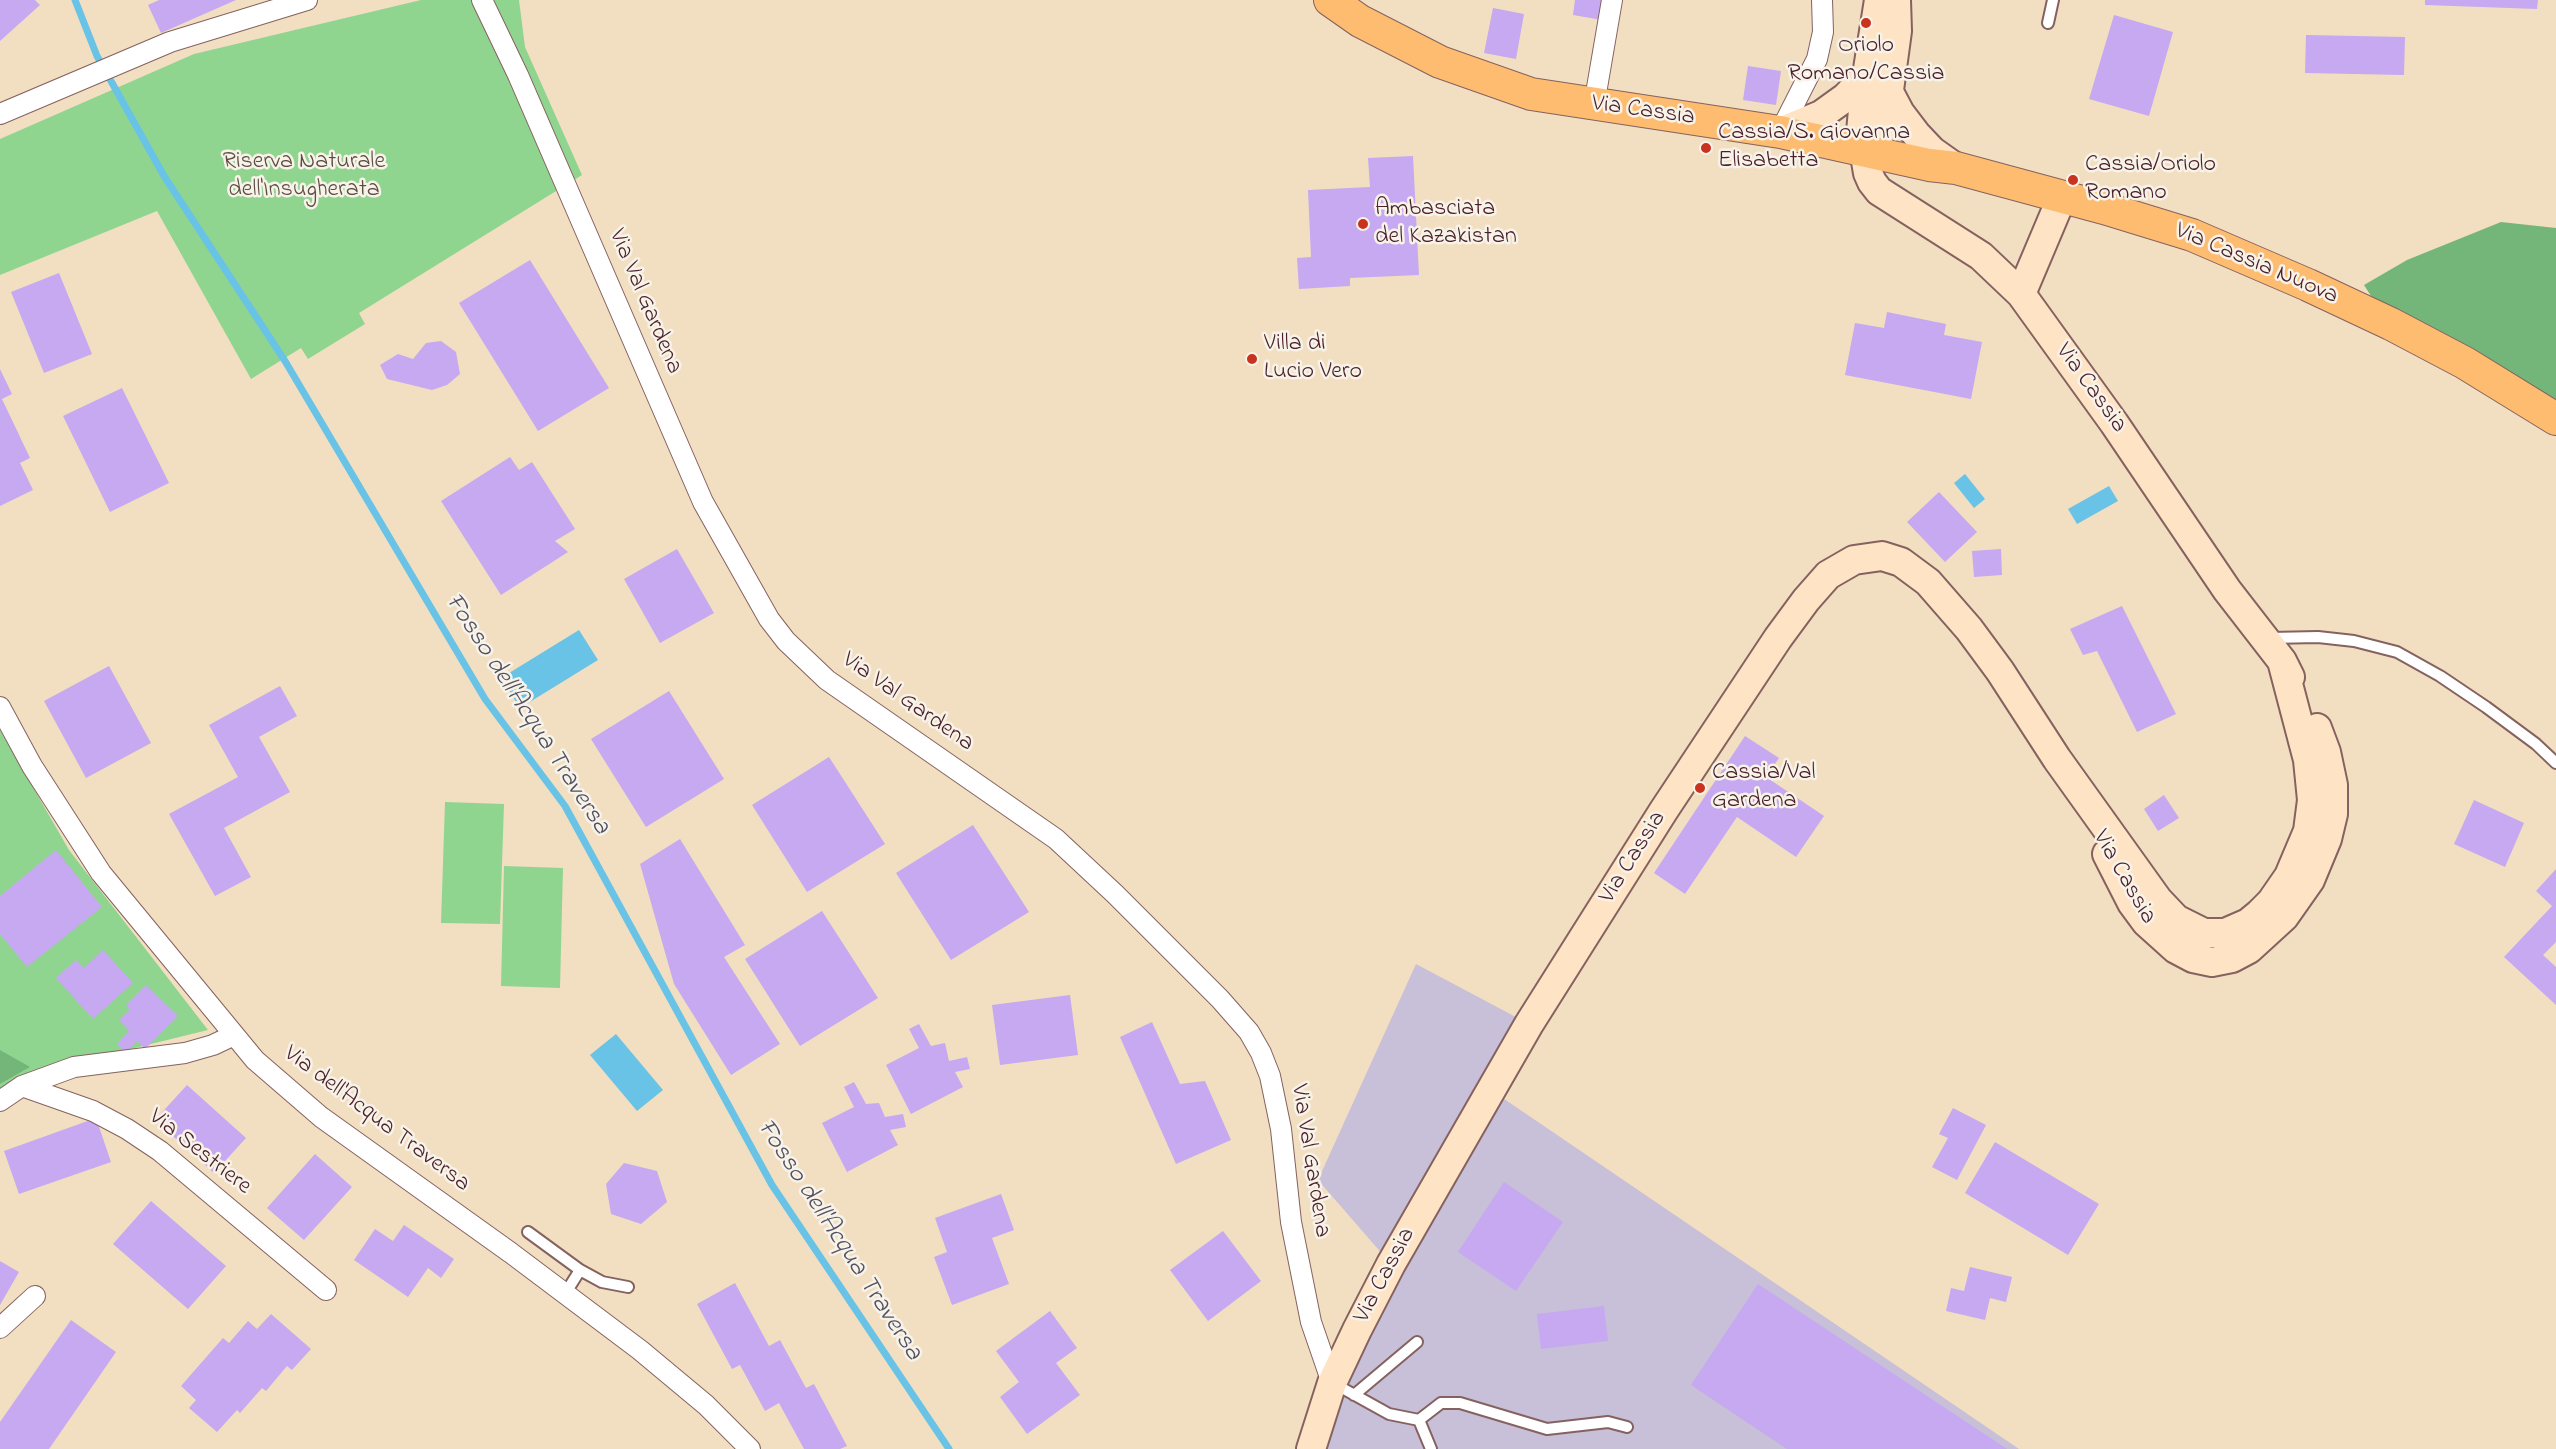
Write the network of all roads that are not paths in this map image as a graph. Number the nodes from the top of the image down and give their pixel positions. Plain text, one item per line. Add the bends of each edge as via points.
1 (307, 0) edge
2 (1330, 0) edge
3 (1612, 0) edge
4 (1822, 0) edge
5 (1879, 0) edge
6 (1896, 0) edge
7 (2053, 0) edge
8 (484, 4) edge
9 (2048, 23) dead end
10 (1868, 74) junction
11 (1890, 94) junction
12 (1594, 105) junction
13 (0, 114) edge
14 (1780, 132) junction
15 (1864, 150) junction
16 (1956, 168) junction
17 (2062, 197) junction
18 (2021, 294) junction
19 (2556, 419) edge
20 (2264, 638) junction
21 (0, 707) edge
22 (2556, 762) edge
23 (234, 1035) junction
24 (22, 1086) junction
25 (0, 1101) edge
26 (528, 1232) dead end
27 (580, 1270) junction
28 (628, 1287) dead end
29 (326, 1290) dead end
30 (565, 1294) junction
31 (35, 1296) dead end
32 (0, 1328) edge
33 (1417, 1342) dead end
34 (1343, 1389) junction
35 (1419, 1420) junction
36 (1627, 1427) dead end
37 (750, 1449) edge
38 (1311, 1449) edge
39 (1431, 1449) edge

1 - 13 street via 170,42
2 - 12 main road, Via Cassia via 1392,39 1471,75 1531,94
3 - 12 street
4 - 14 street via 1823,32 1817,58
5 - 10 street
6 - 11 street
7 - 9 lane
8 - 34 street, Via Val Gardena via 703,502 769,618 827,680 1056,839 1249,1032 1270,1076 1281,1129 1291,1222 1311,1322
10 - 14 street via 1821,116
10 - 15 street via 1861,120
11 - 15 street via 1879,136
11 - 16 street via 1916,134
12 - 14 main road, Via Cassia
14 - 15 main road, Via Cassia
15 - 16 main road, Via Cassia Nuova
15 - 18 street, Via Cassia via 1868,173 1879,191 1964,244
16 - 17 main road, Via Cassia Nuova
17 - 18 street
17 - 19 main road, Via Cassia Nuova via 2192,236 2308,285 2465,363
18 - 20 street, Via Cassia
20 - 22 lane via 2318,637 2397,652 2486,707
20 - 34 street, Via Cassia via 2282,661 2326,752 2333,785 2332,820 2310,880 2284,917 2239,955 2222,961 2202,961 2176,949 2152,930 2132,903 2057,759 1969,629 1928,582 1892,558 1872,555 1828,575 1778,638 1529,1024 1357,1330
21 - 23 street, Via dell'Acqua Traversa via 32,766 90,856
23 - 24 street via 185,1053 74,1067
23 - 30 street, Via dell'Acqua Traversa via 275,1078 321,1117
24 - 25 street
24 - 29 street, Via Sestriere via 93,1111 160,1151
26 - 27 lane
27 - 28 lane via 602,1282
27 - 30 lane
30 - 37 street, Via dell'Acqua Traversa via 674,1378
31 - 32 street
33 - 34 lane
34 - 35 lane via 1389,1414
34 - 38 street, Via Cassia
35 - 36 lane via 1441,1403 1460,1403 1546,1428 1608,1422
35 - 39 lane

